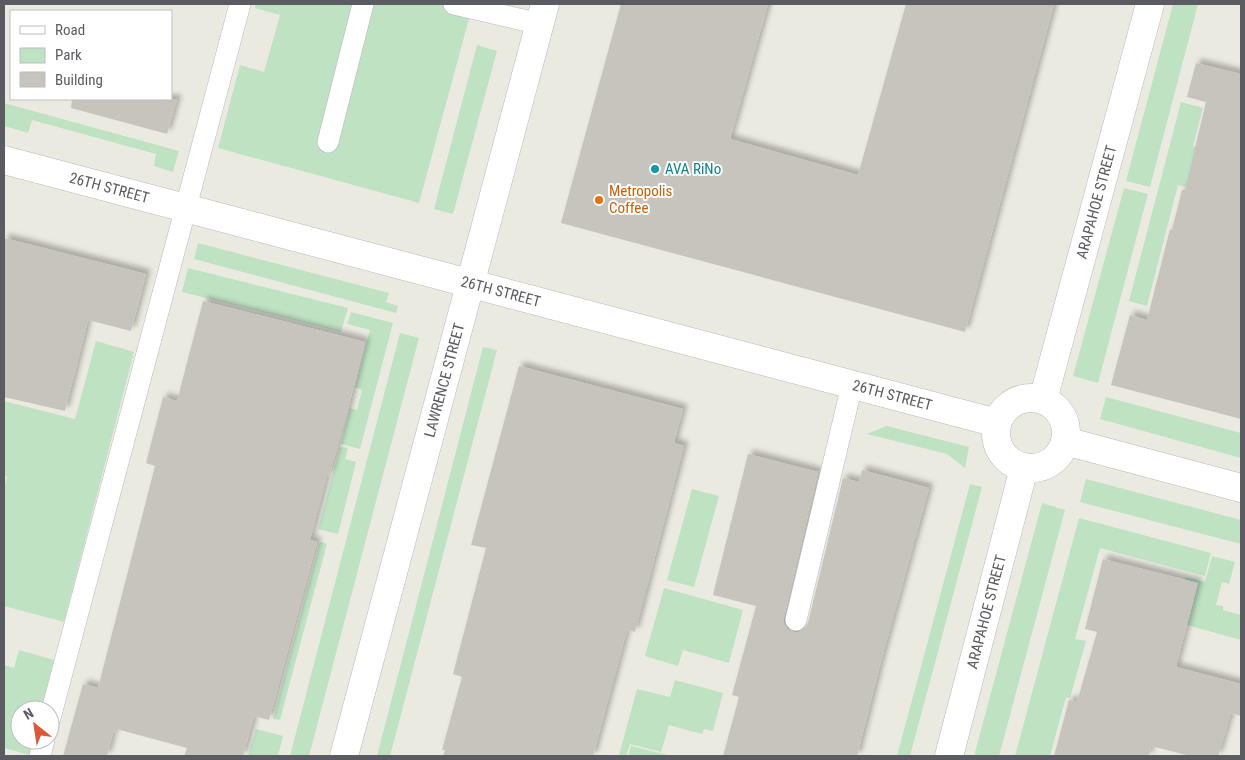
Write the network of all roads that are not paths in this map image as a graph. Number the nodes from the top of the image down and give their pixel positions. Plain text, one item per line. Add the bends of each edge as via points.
1 (240, 4) edge
2 (363, 4) edge
3 (454, 4) edge
4 (1150, 4) edge
5 (543, 14) edge
6 (328, 142) dead end
7 (4, 160) edge
8 (186, 208) junction
9 (470, 284) junction
10 (852, 385) junction
11 (1043, 400) junction
12 (997, 423) junction
13 (1065, 441) junction
14 (1024, 468) junction
15 (1241, 488) edge
16 (796, 620) dead end
17 (55, 700) edge
18 (344, 756) edge
19 (949, 756) edge

1 - 8 lane
2 - 6 lane
3 - 5 lane
4 - 11 street, ARAPAHOE STREET
5 - 9 street, LAWRENCE STREET
7 - 8 street, 26TH STREET
8 - 9 street, 26TH STREET
8 - 17 lane
9 - 10 street, 26TH STREET
9 - 18 street, LAWRENCE STREET
10 - 12 street, 26TH STREET
10 - 16 lane
11 - 12 street via 1032,397 1010,404
11 - 13 street via 1054,405 1061,414 1066,424
12 - 14 street via 995,435 998,446 1013,464
13 - 14 street via 1057,457 1047,464
13 - 15 street
14 - 19 street, ARAPAHOE STREET

